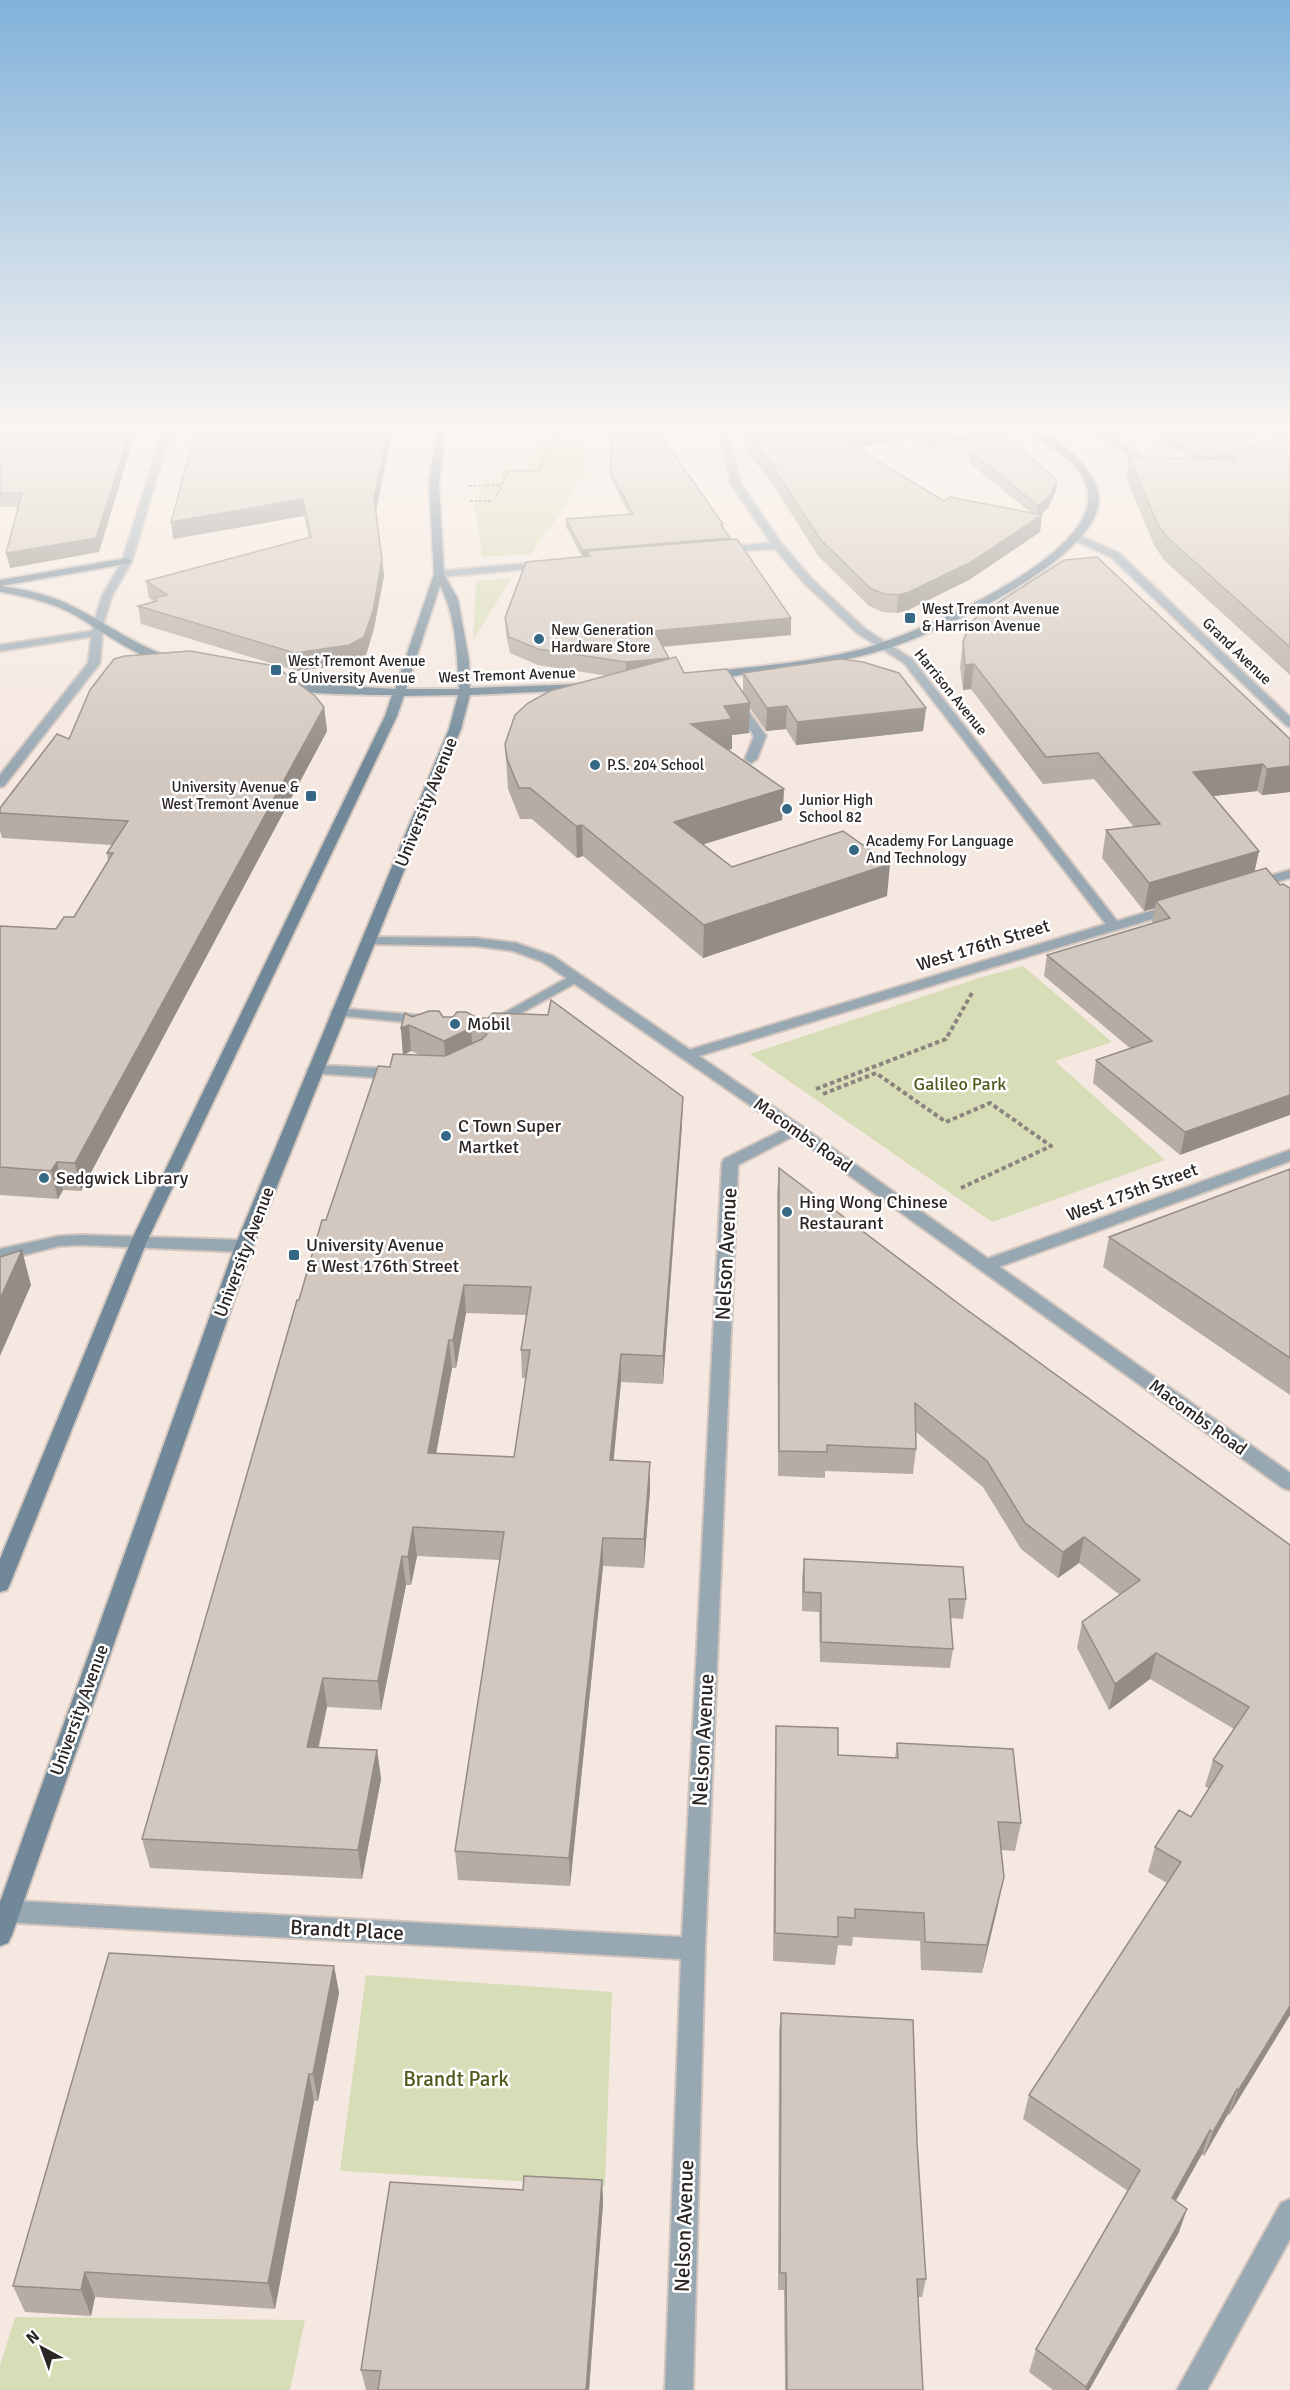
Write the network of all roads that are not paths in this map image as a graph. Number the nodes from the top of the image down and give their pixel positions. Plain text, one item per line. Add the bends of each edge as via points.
1 (133, 542) edge
2 (437, 542) edge
3 (775, 542) edge
4 (1073, 542) edge
5 (1085, 542) edge
6 (778, 546) junction
7 (706, 552) edge
8 (127, 561) junction
9 (564, 564) edge
10 (439, 574) junction
11 (0, 583) edge
12 (0, 589) edge
13 (98, 629) junction
14 (885, 646) junction
15 (0, 648) edge
16 (182, 665) edge
17 (700, 676) edge
18 (272, 683) edge
19 (590, 686) edge
20 (465, 692) junction
21 (398, 693) junction
22 (732, 693) edge
23 (1290, 723) edge
24 (751, 759) dead end
25 (0, 783) edge
26 (1290, 874) edge
27 (1266, 881) junction
28 (1244, 888) edge
29 (1281, 895) edge
30 (1190, 904) edge
31 (1113, 926) junction
32 (370, 941) junction
33 (576, 977) junction
34 (338, 1012) junction
35 (474, 1023) edge
36 (414, 1036) edge
37 (687, 1055) junction
38 (315, 1070) junction
39 (413, 1075) edge
40 (795, 1129) junction
41 (1290, 1155) edge
42 (139, 1241) junction
43 (244, 1246) junction
44 (0, 1255) edge
45 (987, 1265) junction
46 (1290, 1483) edge
47 (0, 1584) edge
48 (4, 1912) edge
49 (0, 1935) edge
50 (693, 1949) junction
51 (1290, 2212) edge
52 (679, 2390) edge
53 (1191, 2390) edge

1 - 8 street
2 - 10 main road, University Avenue
3 - 6 street, Harrison Avenue
4 - 14 main road via 992,597
5 - 23 street, Grand Avenue via 1115,555
6 - 7 street
6 - 14 street, Harrison Avenue via 842,614
8 - 11 main road
8 - 13 street via 107,596
9 - 10 street
10 - 20 main road, University Avenue via 453,599
10 - 21 main road, University Avenue
12 - 13 main road via 54,601
13 - 15 street
13 - 16 main road
13 - 25 street via 94,663
14 - 17 main road via 723,678
14 - 31 street, Harrison Avenue via 908,661
18 - 21 main road, West Tremont Avenue
19 - 20 main road, West Tremont Avenue
20 - 21 main road, West Tremont Avenue
20 - 32 main road, University Avenue via 455,729
21 - 42 main road, University Avenue via 391,716
22 - 24 street via 760,736
26 - 27 street
27 - 28 street
27 - 29 street
30 - 31 street, West 176th Street
31 - 37 street, West 176th Street
32 - 33 street, Macombs Road via 476,942 516,947 548,959
32 - 34 main road, University Avenue
33 - 35 street via 496,1023
33 - 37 street, Macombs Road
34 - 36 street via 437,1025
34 - 38 main road, University Avenue
37 - 40 street, Macombs Road
38 - 39 street
38 - 43 main road, University Avenue
40 - 45 street, Macombs Road
40 - 50 street, Nelson Avenue via 730,1163
41 - 45 street, West 175th Street
42 - 43 street
42 - 44 street via 59,1241
42 - 47 main road, University Avenue
43 - 48 main road, University Avenue
45 - 46 street, Macombs Road
48 - 49 main road, University Avenue
48 - 50 street, Brandt Place
50 - 52 street, Nelson Avenue
51 - 53 street

